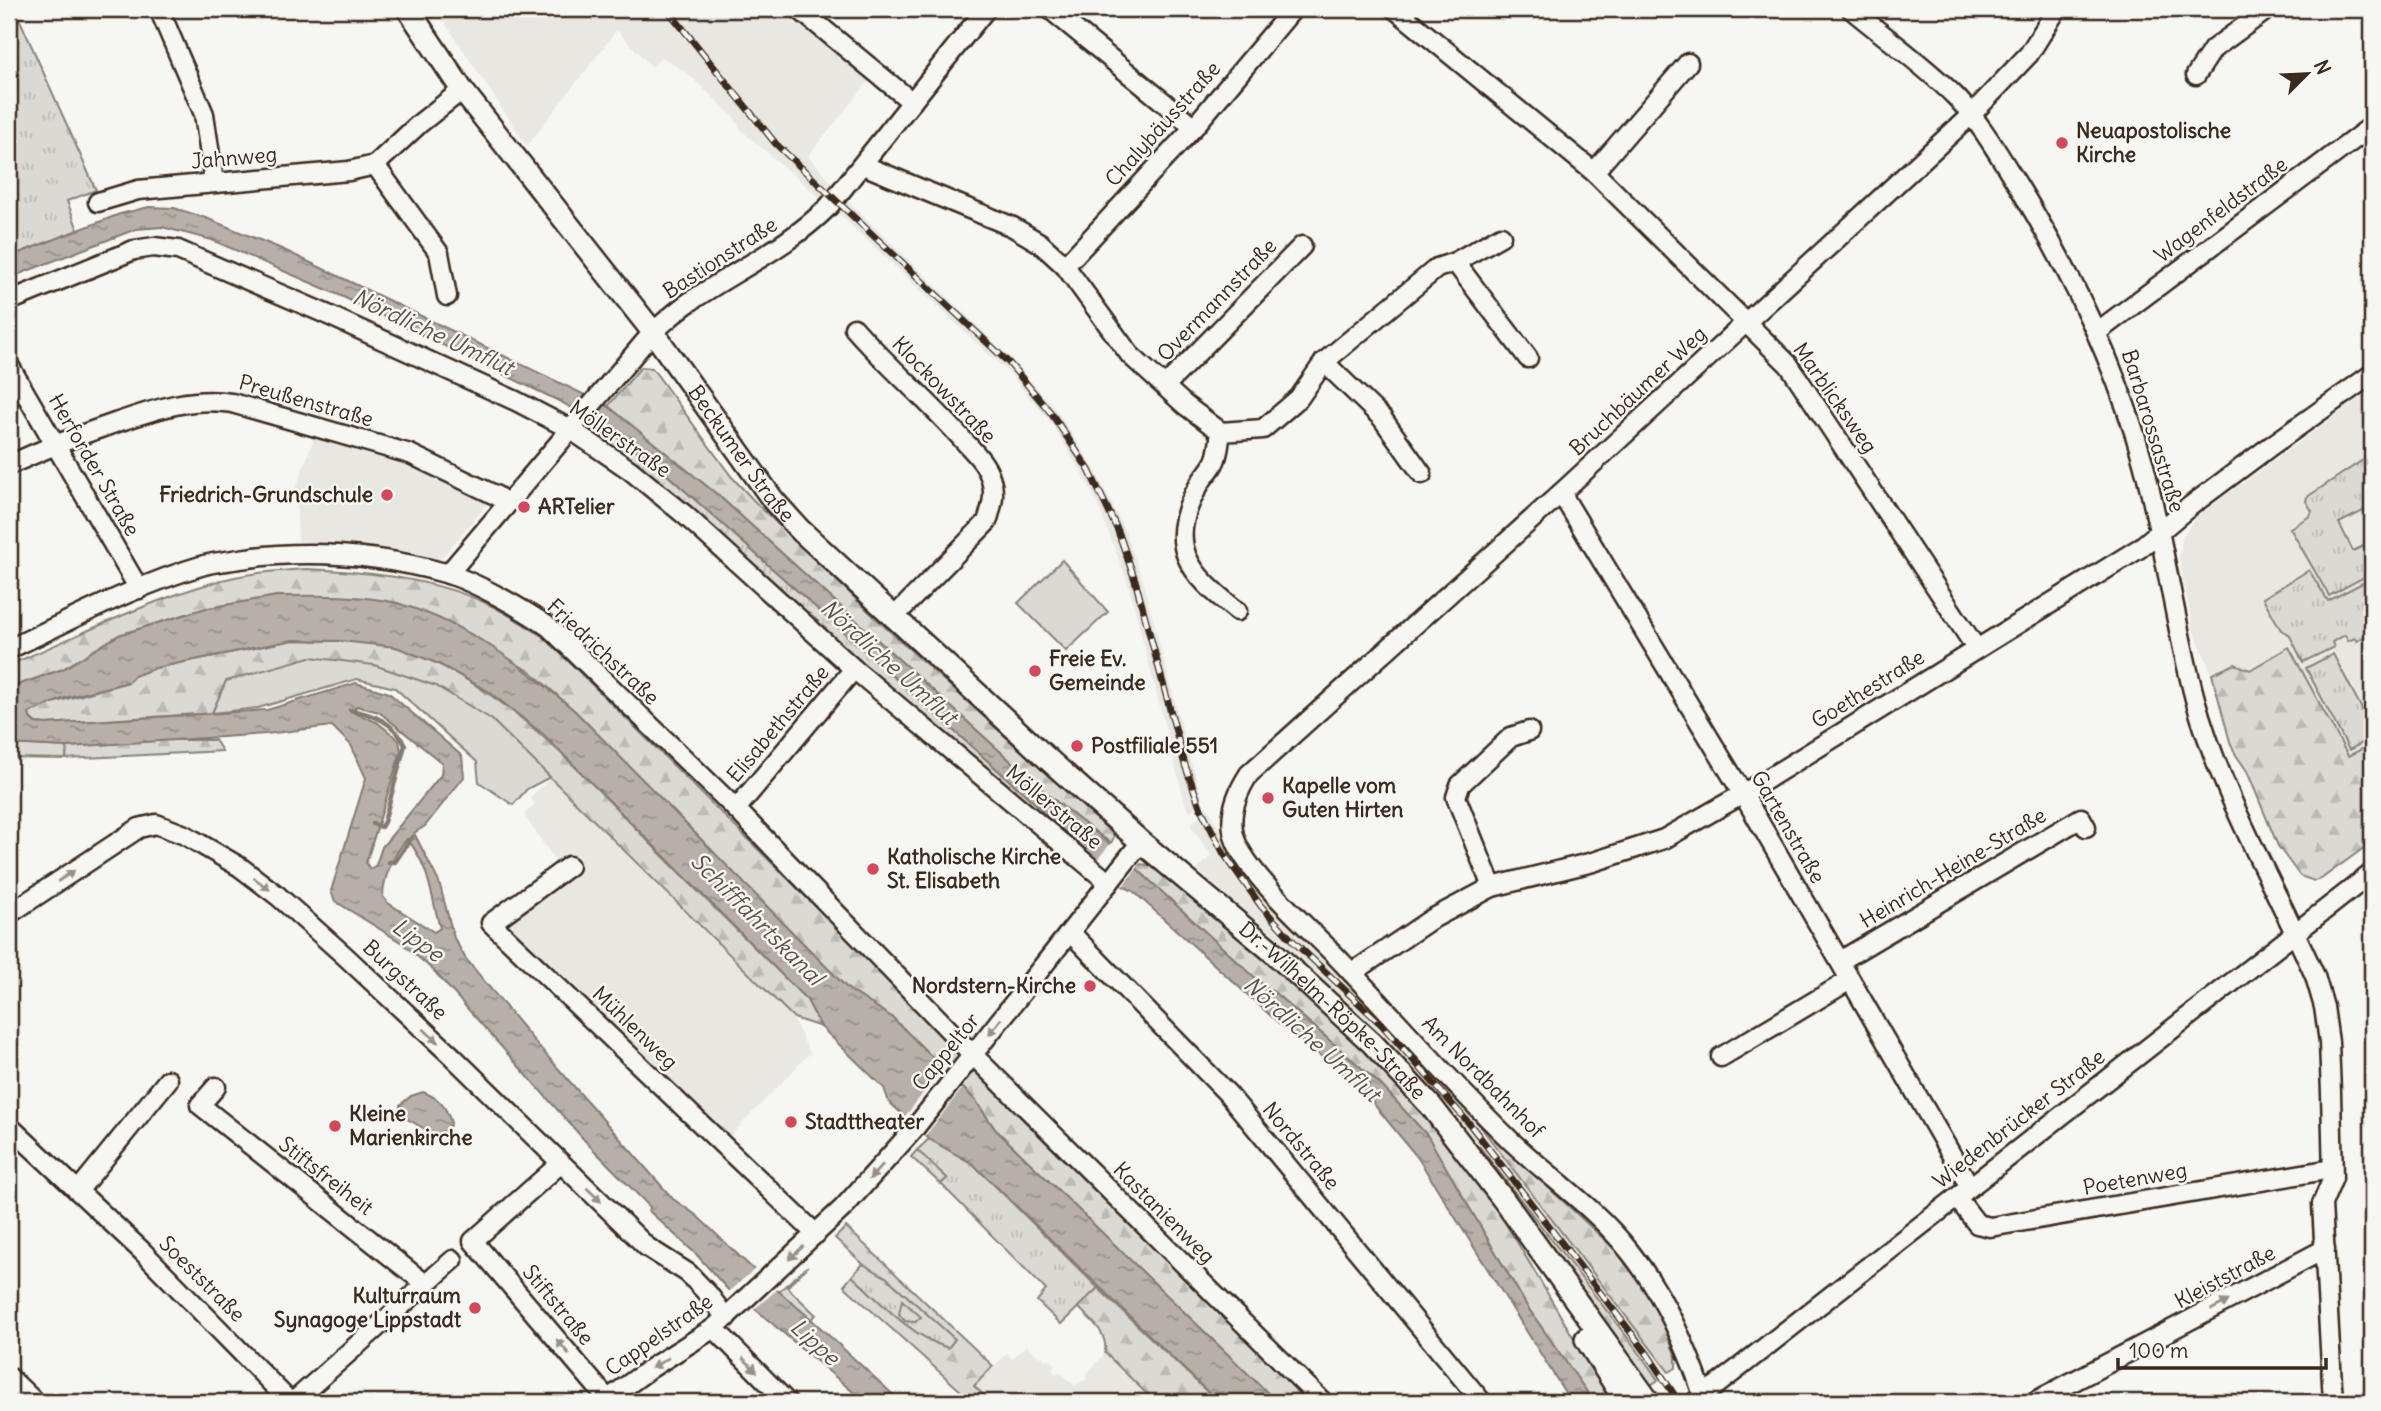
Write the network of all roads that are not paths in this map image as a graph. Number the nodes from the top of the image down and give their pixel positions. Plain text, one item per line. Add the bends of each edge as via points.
1 (159, 9) edge
2 (408, 9) edge
3 (799, 9) edge
4 (986, 9) edge
5 (1050, 9) edge
6 (1293, 9) edge
7 (1395, 9) edge
8 (1851, 9) edge
9 (2057, 9) edge
10 (2269, 9) edge
11 (1688, 63) dead end
12 (2196, 75) dead end
13 (462, 90) junction
14 (912, 102) junction
15 (1971, 115) junction
16 (2372, 126) edge
17 (1194, 127) junction
18 (375, 165) junction
19 (863, 165) junction
20 (1594, 172) junction
21 (214, 182) junction
22 (99, 202) dead end
23 (1501, 236) dead end
24 (1302, 246) dead end
25 (1455, 262) junction
26 (1065, 266) junction
27 (447, 296) dead end
28 (9, 301) edge
29 (1747, 322) junction
30 (854, 328) dead end
31 (653, 332) junction
32 (2097, 332) junction
33 (1528, 358) dead end
34 (1324, 362) junction
35 (9, 365) edge
36 (2372, 373) edge
37 (1165, 386) junction
38 (575, 425) junction
39 (1221, 432) junction
40 (55, 443) junction
41 (9, 465) edge
42 (1422, 474) dead end
43 (1562, 492) junction
44 (506, 503) junction
45 (2160, 532) junction
46 (448, 574) junction
47 (139, 589) junction
48 (1237, 611) dead end
49 (893, 618) junction
50 (1976, 648) junction
51 (9, 649) edge
52 (854, 669) junction
53 (1529, 731) dead end
54 (1236, 794) joint
55 (1743, 794) junction
56 (736, 809) junction
57 (2086, 827) dead end
58 (1135, 850) junction
59 (569, 866) dead end
60 (2372, 873) edge
61 (1111, 880) junction
62 (1492, 887) junction
63 (9, 914) edge
64 (1070, 932) junction
65 (2294, 934) junction
66 (1840, 961) junction
67 (1352, 973) junction
68 (1850, 980) junction
69 (974, 1055) junction
70 (1721, 1057) dead end
71 (168, 1080) dead end
72 (216, 1087) dead end
73 (11, 1133) edge
74 (561, 1163) junction
75 (2332, 1169) junction
76 (78, 1191) junction
77 (1964, 1193) junction
78 (1503, 1199) junction
79 (816, 1234) junction
80 (2325, 1249) junction
81 (453, 1260) dead end
82 (424, 1283) junction
83 (739, 1305) joint
84 (720, 1323) junction
85 (9, 1377) edge
86 (1701, 1400) edge
87 (2042, 1400) edge
88 (607, 1401) edge
89 (35, 1402) edge
90 (292, 1402) edge
91 (787, 1402) edge
92 (1323, 1402) edge
93 (1482, 1402) edge
94 (1626, 1402) edge
95 (1649, 1402) edge
96 (2333, 1402) edge

1 - 21 street via 204,114
2 - 13 main road, Beckumer Straße
3 - 14 street
4 - 14 street, Bastionstraße
5 - 17 street
6 - 17 street, Chalybäusstraße
7 - 20 street, Marblicksweg
8 - 15 street, Barbarossastraße via 1931,74
9 - 15 street, Bruchbäumer Weg via 2029,54
10 - 12 street via 2213,48
11 - 20 street
13 - 18 street
13 - 31 main road, Beckumer Straße
14 - 19 street, Bastionstraße
15 - 29 street, Bruchbäumer Weg
15 - 32 street, Barbarossastraße via 2060,258
16 - 32 street, Wagenfeldstraße
17 - 26 street, Chalybäusstraße
18 - 21 street, Jahnweg via 349,172
18 - 27 street via 439,253
19 - 26 street, Overmannstraße via 1013,227
19 - 31 street, Bastionstraße via 810,225 689,302
20 - 29 street, Marblicksweg
21 - 22 street, Jahnweg via 138,190
23 - 25 street
24 - 37 street, Overmannstraße
25 - 33 street
25 - 34 street via 1437,268
26 - 37 street, Overmannstraße via 1130,355
28 - 38 street, Möllerstraße via 134,250 178,250
29 - 43 street, Bruchbäumer Weg
29 - 50 street, Marblicksweg via 1789,365
30 - 49 street, Klockowstraße via 983,462 992,481 993,502 987,522
31 - 38 street, Bastionstraße
31 - 49 main road, Beckumer Straße via 773,500
32 - 45 street, Barbarossastraße via 2122,394
34 - 39 street via 1299,398 1262,429
34 - 42 street via 1382,418
35 - 40 street, Herforder Straße
36 - 45 street, Goethestraße
37 - 39 street, Overmannstraße
38 - 44 street, Bastionstraße
38 - 52 street, Möllerstraße via 685,515
39 - 48 street via 1216,461 1188,507 1183,542 1187,561 1197,576
40 - 41 street, Preußenstraße
40 - 44 street, Preußenstraße via 164,407 216,400 410,454
40 - 47 street, Herforder Straße
43 - 54 street, Bruchbäumer Weg via 1249,774
43 - 55 street, Gartenstraße
44 - 46 street, Bastionstraße
45 - 50 street, Goethestraße
45 - 65 street, Barbarossastraße via 2203,723 2229,794
46 - 47 street, Friedrichstraße via 374,559 307,553 206,565
46 - 56 street, Friedrichstraße via 549,627
47 - 51 street, Friedrichstraße
49 - 58 main road, Beckumer Straße
50 - 55 street, Goethestraße
52 - 56 street, Elisabethstraße
52 - 61 street, Möllerstraße
53 - 62 street via 1511,737 1460,785 1457,797
54 - 67 street, Am Nordbahnhof via 1236,842 1278,897
55 - 62 street, Goethestraße via 1664,839
55 - 66 street, Gartenstraße
56 - 69 street, Friedrichstraße
57 - 66 street, Heinrich-Heine-Straße via 2081,818
58 - 61 street, Cappeltor
58 - 78 main road, Dr.-Wilhelm-Röpke-Straße via 1273,952 1372,1043 1432,1106
59 - 79 street, Mühlenweg via 491,923
60 - 65 street, Wiedenbrücker Straße
61 - 64 street, Cappeltor
62 - 67 street, Goethestraße via 1430,920
63 -> 74 street, Burgstraße via 139,828 156,824 185,835 240,867 327,939
64 -> 69 street, Cappeltor
64 - 93 street, Nordstraße via 1228,1094
65 - 75 street, Barbarossastraße via 2324,1007
65 - 77 street, Wiedenbrücker Straße
66 - 68 street, Gartenstraße
67 - 86 street, Am Nordbahnhof via 1511,1141 1604,1222 1629,1251 1660,1295 1693,1367
68 - 70 street
68 - 77 street, Gartenstraße
69 -> 79 street, Cappeltor via 870,1179
69 - 92 street, Kastanienweg
71 - 76 street
72 - 82 street, Stiftsfreiheit via 200,1105
73 - 76 street, Soeststraße
74 -> 84 street, Burgstraße via 648,1247 688,1273 709,1295
88 -> 74 street, Stiftstraße via 473,1241
75 - 77 street, Poetenweg via 1990,1227 1977,1224
75 - 80 street, Barbarossastraße via 2322,1204
76 - 90 street, Soeststraße
77 - 86 street, Wiedenbrücker Straße
78 - 94 main road, Dr.-Wilhelm-Röpke-Straße
78 - 95 main road, Dr.-Wilhelm-Röpke-Straße
79 -> 83 street, Cappeltor
87 -> 80 street, Kleiststraße
80 - 96 street, Barbarossastraße
81 - 82 street
82 - 90 street
83 - 84 street, Cappelstraße
84 -> 88 street, Cappelstraße
84 -> 91 street, Burgstraße
85 - 89 street

